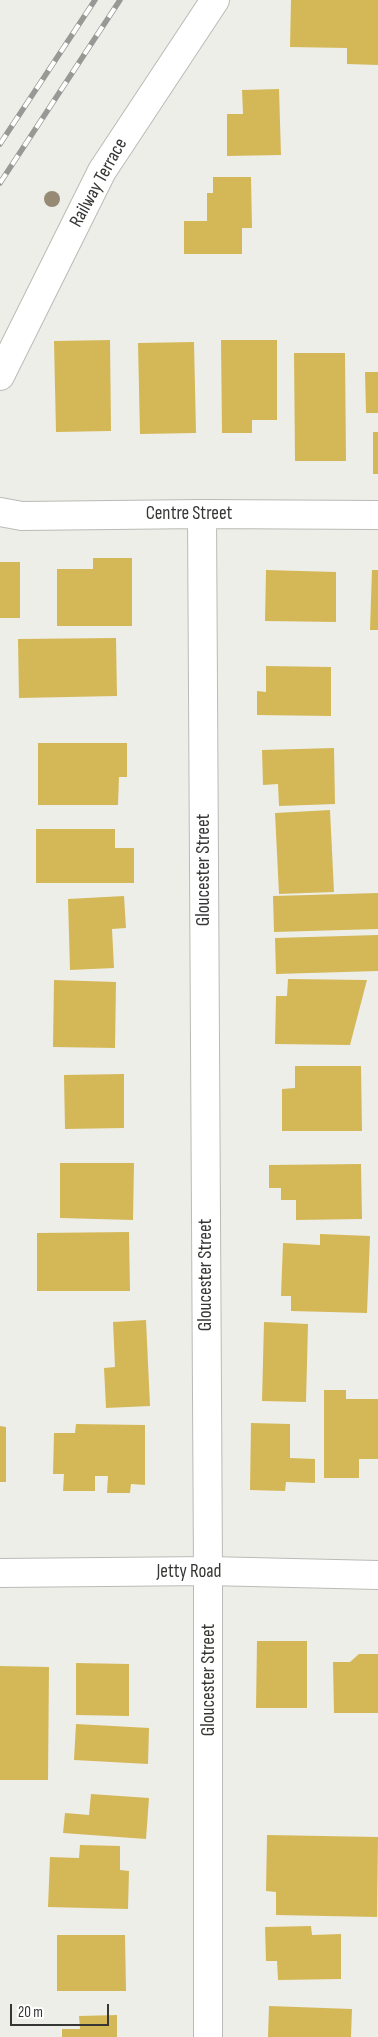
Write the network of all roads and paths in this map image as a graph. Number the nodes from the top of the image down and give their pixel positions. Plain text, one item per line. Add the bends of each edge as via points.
1 (215, 0) edge
2 (0, 376) edge
3 (0, 512) edge
4 (202, 514) junction
5 (378, 515) edge
6 (208, 1571) junction
7 (0, 1573) edge
8 (378, 1575) edge
9 (208, 2037) edge

1 - 2 street, Railway Terrace via 102,171
3 - 4 street, Centre Street via 22,516
4 - 5 street, Centre Street
4 - 6 street, Gloucester Street
6 - 7 street, Jetty Road
6 - 8 street, Jetty Road
6 - 9 street, Gloucester Street

